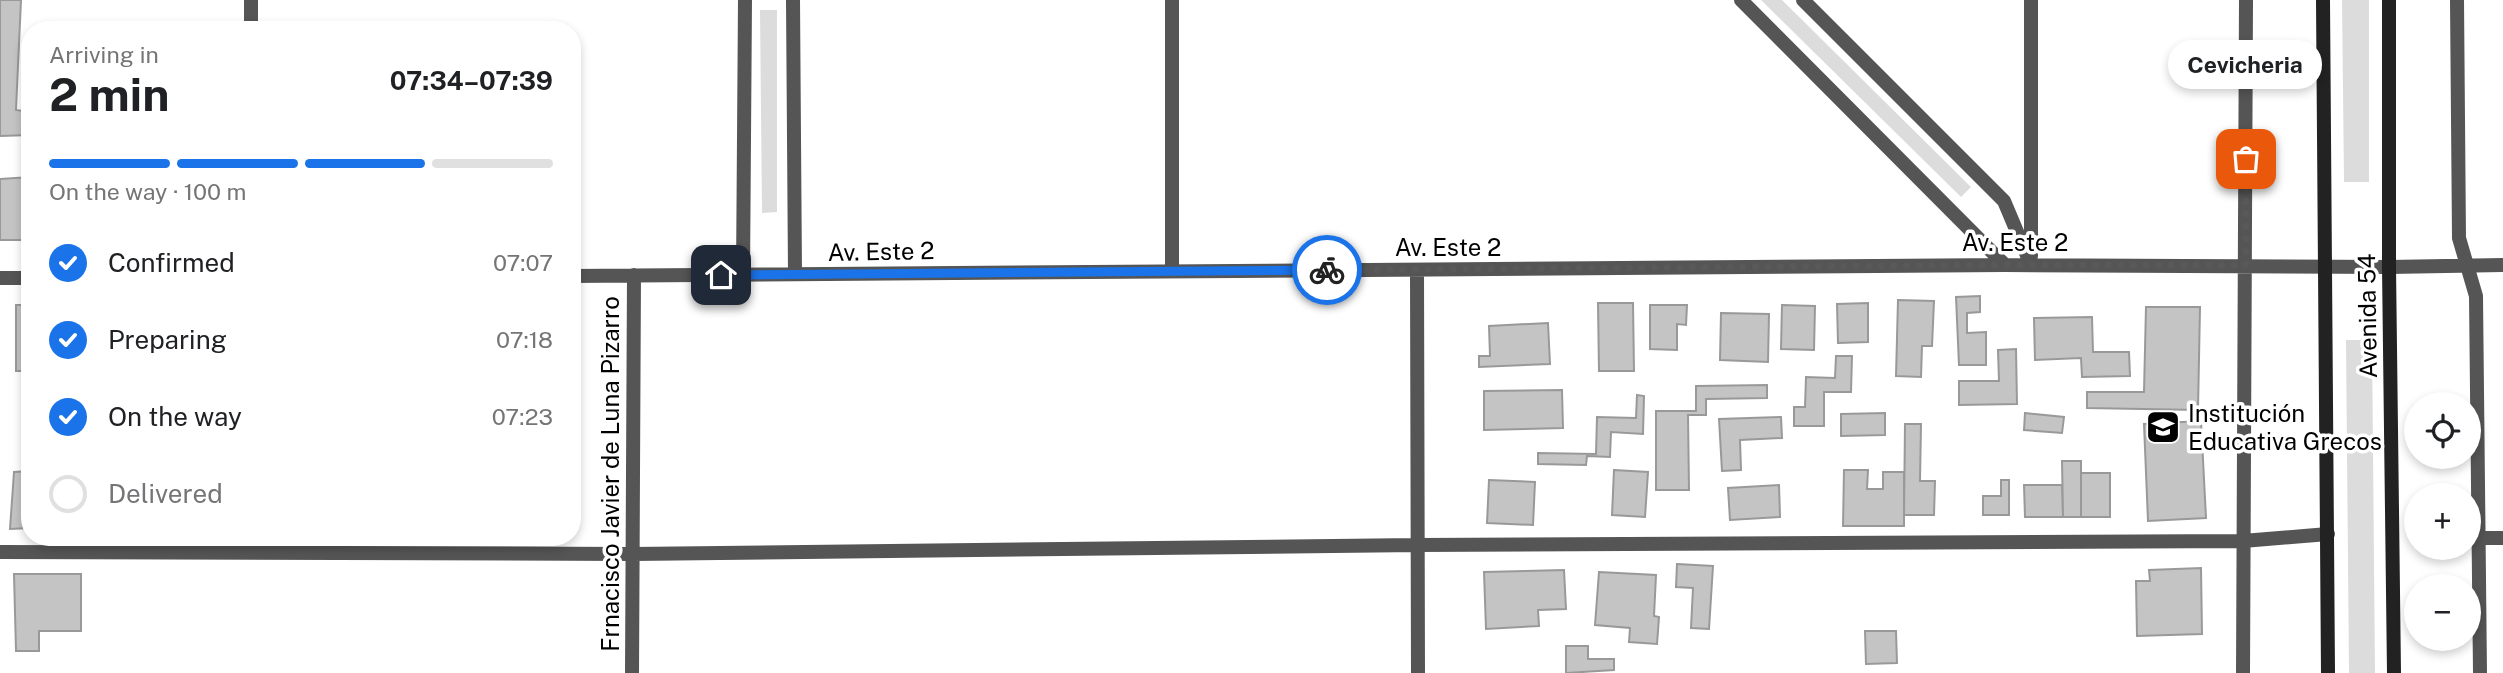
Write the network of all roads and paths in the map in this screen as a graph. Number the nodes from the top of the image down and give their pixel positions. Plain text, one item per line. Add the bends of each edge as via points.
1 (251, 0) edge
2 (745, 0) edge
3 (793, 0) edge
4 (1172, 0) edge
5 (1741, 0) edge
6 (1802, 0) edge
7 (2031, 0) edge
8 (2246, 0) edge
9 (2323, 0) edge
10 (2389, 0) edge
11 (2457, 0) edge
12 (251, 21) edge
13 (2005, 265) junction
14 (2031, 265) junction
15 (2246, 265) junction
16 (2325, 265) junction
17 (2466, 265) junction
18 (2503, 265) edge
19 (2389, 267) junction
20 (1172, 270) junction
21 (1417, 271) junction
22 (795, 274) junction
23 (581, 275) edge
24 (634, 275) junction
25 (743, 276) junction
26 (0, 278) edge
27 (21, 278) edge
28 (2478, 483) edge
29 (2328, 534) junction
30 (2481, 538) edge
31 (2503, 538) edge
32 (2243, 541) junction
33 (1417, 545) junction
34 (0, 552) edge
35 (633, 554) junction
36 (2478, 560) edge
37 (632, 673) edge
38 (1418, 673) edge
39 (2243, 673) edge
40 (2328, 673) edge
41 (2394, 673) edge
42 (2480, 673) edge

1 - 12 street
2 - 25 street
3 - 22 street
4 - 20 street
5 - 13 street
6 - 14 street via 2004,201
7 - 14 street
8 - 15 street
9 - 16 main road, Avenida 54
10 - 19 main road, Avenida 54
11 - 17 street via 2459,238
13 - 14 street, Av. Este 2
13 - 21 street, Av. Este 2
14 - 15 street, Av. Este 2
15 - 16 street, Av. Este 2
15 - 32 street
16 - 19 street, Av. Este 2
16 - 29 main road, Avenida 54
17 - 18 street, Av. Este 2
17 - 19 street, Av. Este 2
17 - 28 street via 2476,296
19 - 41 main road, Avenida 54
20 - 21 street, Av. Este 2
20 - 22 street, Av. Este 2
21 - 33 street
22 - 25 street, Av. Este 2
23 - 24 street, Av. Este 2
24 - 25 street, Av. Este 2
24 - 35 street, Frnacisco Javier de Luna Pizarro
26 - 27 street
29 - 32 street
29 - 40 main road, Avenida 54
30 - 31 street
32 - 33 street
32 - 39 street
33 - 35 street
33 - 38 street
34 - 35 street
35 - 37 street, Frnacisco Javier de Luna Pizarro
36 - 42 street

